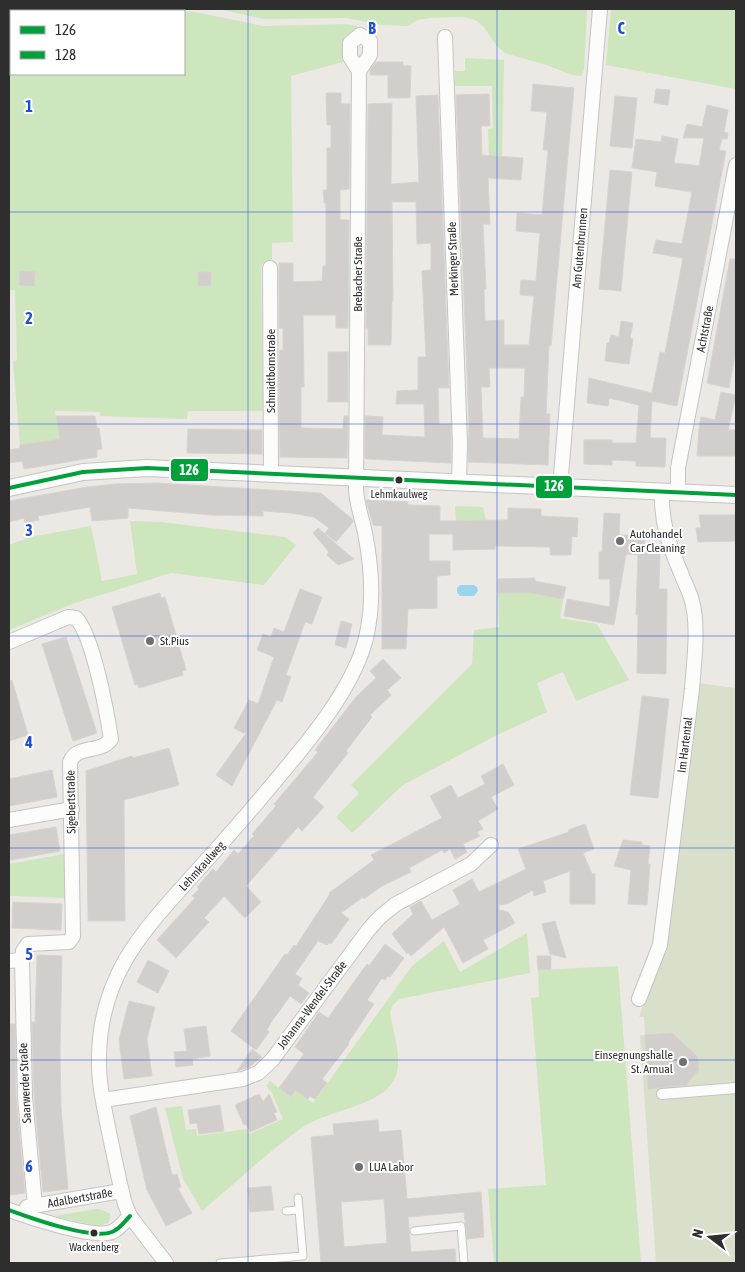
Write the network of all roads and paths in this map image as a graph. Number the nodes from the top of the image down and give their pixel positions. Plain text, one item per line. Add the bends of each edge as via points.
1 (600, 9) edge
2 (445, 37) dead end
3 (359, 71) dead end
4 (736, 165) edge
5 (270, 268) dead end
6 (271, 474) junction
7 (356, 477) junction
8 (459, 482) junction
9 (560, 487) junction
10 (9, 488) edge
11 (670, 492) junction
12 (736, 495) edge
13 (9, 642) edge
14 (72, 808) junction
15 (9, 820) edge
16 (491, 845) dead end
17 (15, 960) edge
18 (640, 1000) dead end
19 (736, 1088) edge
20 (662, 1094) dead end
21 (103, 1100) junction
22 (121, 1191) junction
23 (298, 1198) dead end
24 (35, 1206) junction
25 (9, 1210) edge
26 (299, 1210) junction
27 (286, 1211) dead end
28 (130, 1216) junction
29 (414, 1231) dead end
30 (166, 1263) edge
31 (220, 1263) edge
32 (464, 1263) edge

1 - 9 street, Am Gutenbrunnen
2 - 8 street, Merkinger Straße
3 - 7 street, Brebacher Straße
4 - 11 street, Achtstraße via 678,468
5 - 6 street, Schmidtbornstraße
6 - 7 street
6 - 10 street via 147,468 83,472
7 - 8 street
7 - 21 street, Lehmkaulweg via 371,574 369,620 359,657 336,700 300,750 259,802 149,924 132,948 113,984 102,1024 99,1058
8 - 9 street
9 - 11 street
11 - 12 street
11 - 18 street, Im Hartental via 662,514 665,531 692,599 695,613 694,656 660,945
13 - 14 street, Sigebertstraße via 68,617 76,618 82,624 108,715 111,739 102,747 78,752 70,762
14 - 15 street
14 - 17 street, Sigebertstraße via 73,936 70,942 28,944
16 - 21 street, Johanna-Wendel-Straße via 471,864 396,904 381,916 272,1060 258,1073
17 - 24 street, Saarwerder Straße
19 - 20 street
21 - 22 street, Lehmkaulweg
22 - 24 street, Adalbertstraße
22 - 28 street, Lehmkaulweg
23 - 26 lane
24 - 25 street, Adalbertstraße
25 - 28 street, Adalbertstraße via 102,1234 112,1232
26 - 27 lane
26 - 31 lane via 303,1256
28 - 30 street, Lehmkaulweg
29 - 32 lane via 461,1226

